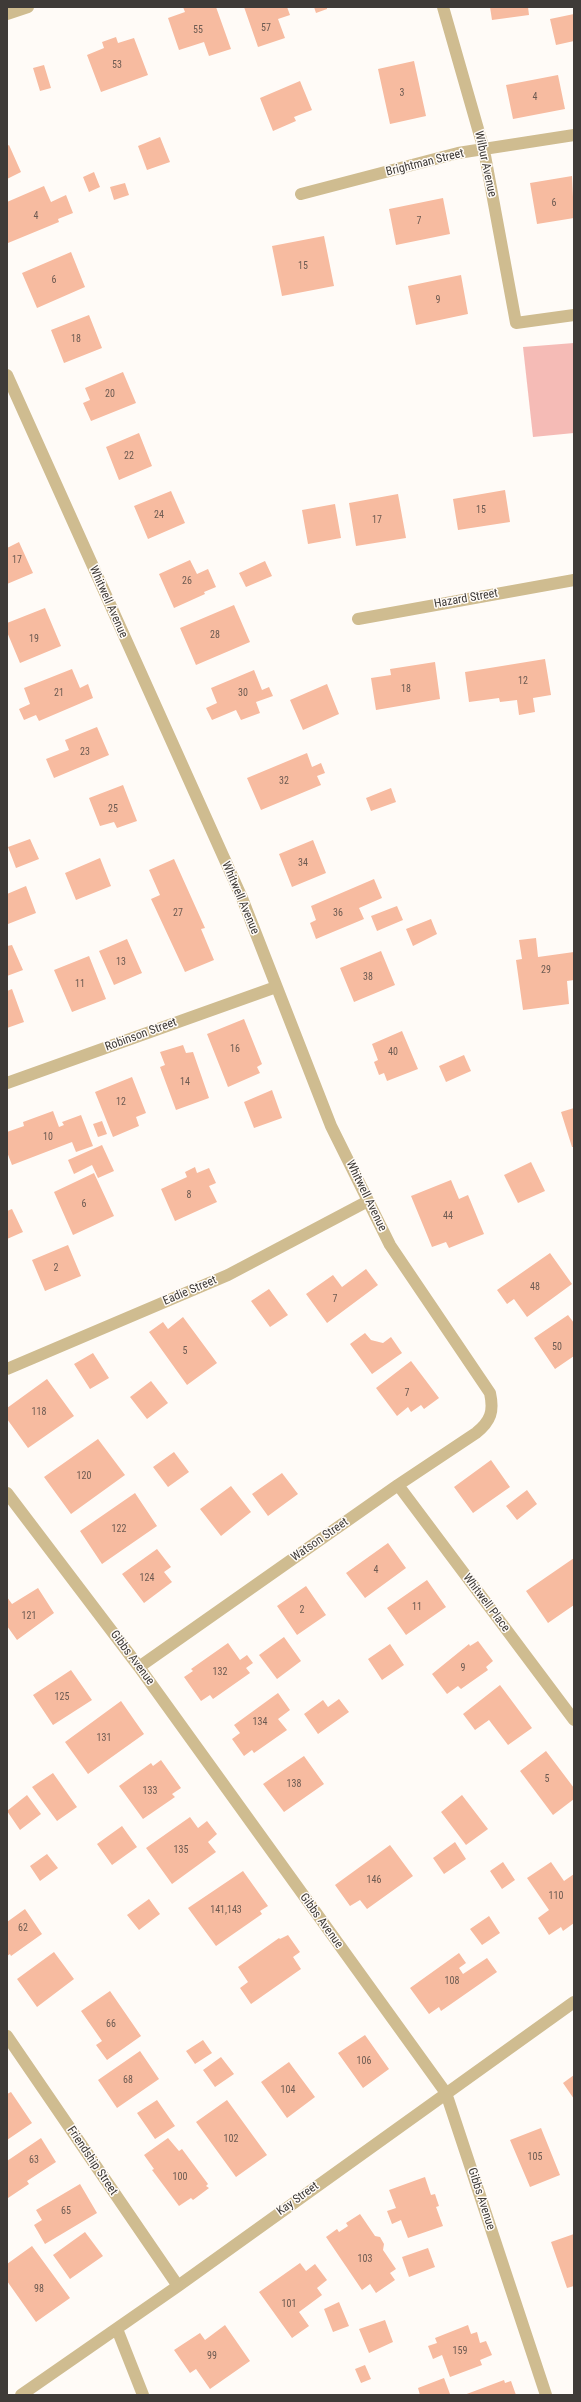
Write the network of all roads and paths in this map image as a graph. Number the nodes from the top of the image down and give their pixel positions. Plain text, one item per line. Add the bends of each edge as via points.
1 (28, 7) edge
2 (443, 7) edge
3 (7, 14) edge
4 (574, 135) edge
5 (484, 150) junction
6 (301, 194) dead end
7 (574, 315) edge
8 (7, 375) edge
9 (574, 580) edge
10 (358, 619) dead end
11 (276, 987) junction
12 (7, 1083) edge
13 (368, 1201) junction
14 (7, 1369) edge
15 (493, 1408) joint
16 (398, 1485) junction
17 (7, 1493) edge
18 (139, 1667) junction
19 (574, 1720) edge
20 (574, 2002) edge
21 (7, 2036) edge
22 (446, 2093) junction
23 (178, 2286) junction
24 (116, 2329) junction
25 (21, 2395) edge
26 (142, 2395) edge
27 (546, 2395) edge

1 - 3 street
2 - 5 street, Wilbur Avenue
4 - 5 street, Brightman Street
5 - 6 street, Brightman Street via 458,153
5 - 7 street, Wilbur Avenue via 516,323
8 - 11 street, Whitwell Avenue via 242,898
9 - 10 street, Hazard Street
11 - 12 street, Robinson Street
11 - 13 street, Whitwell Avenue via 331,1126
13 - 14 street, Eadie Street via 228,1275
13 - 15 street, Whitwell Avenue via 394,1251 490,1393
15 - 16 street, Watson Street via 488,1424
16 - 18 street, Watson Street
16 - 19 street, Whitwell Place
17 - 18 street, Gibbs Avenue
18 - 22 street, Gibbs Avenue
20 - 22 street, Kay Street
21 - 23 street, Friendship Street
22 - 23 street, Kay Street
22 - 27 street, Gibbs Avenue
23 - 24 street, Kay Street
24 - 25 street, Kay Street
24 - 26 street

